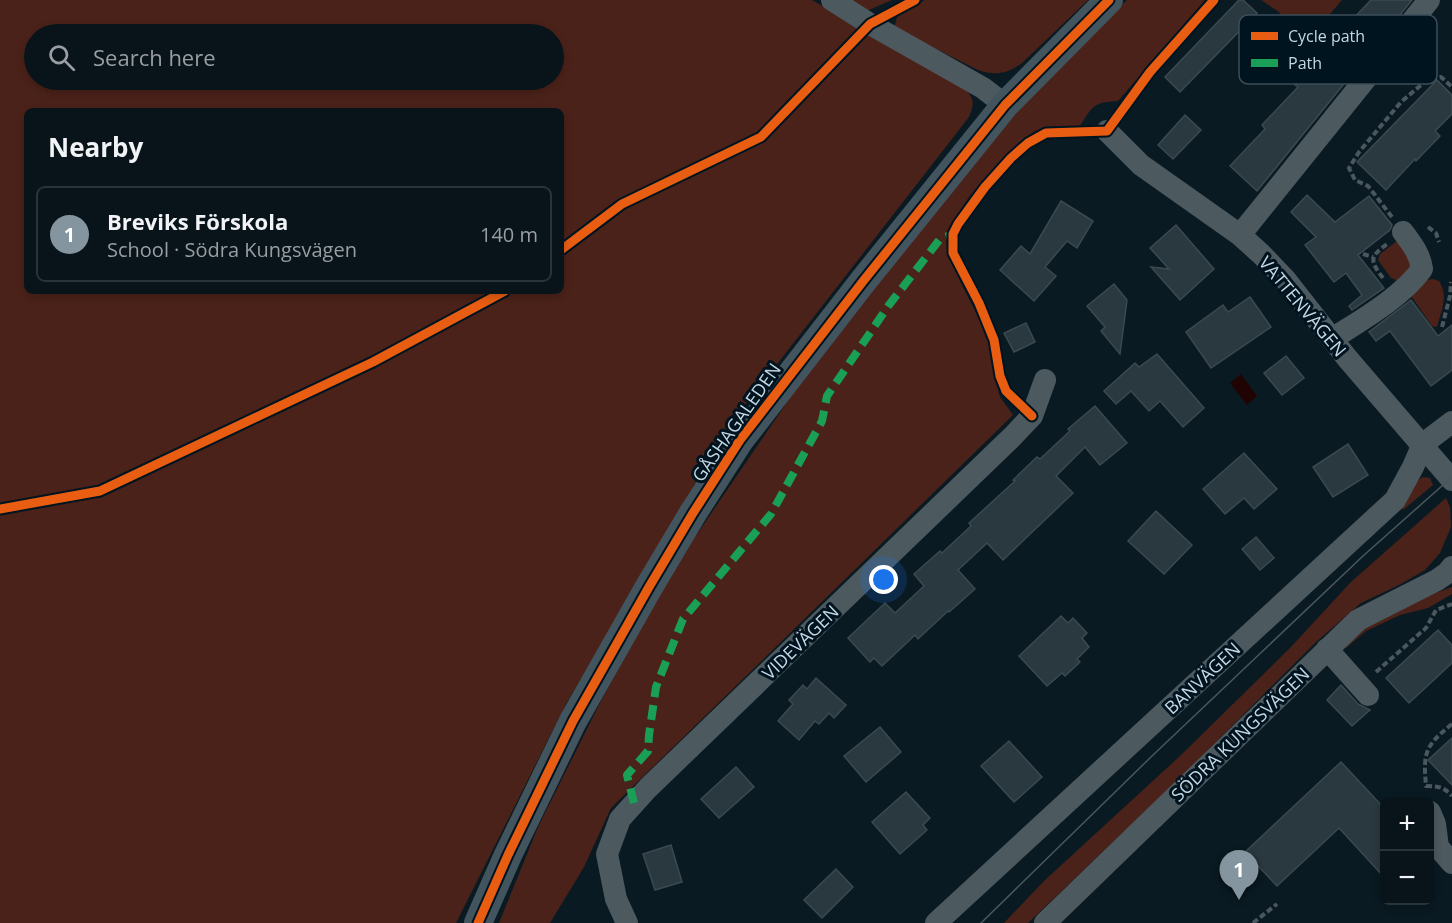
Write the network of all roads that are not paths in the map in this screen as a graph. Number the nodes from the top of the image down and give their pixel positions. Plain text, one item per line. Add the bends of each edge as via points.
1 (832, 0) edge
2 (1109, 0) edge
3 (1429, 0) edge
4 (1417, 15) edge
5 (1361, 84) edge
6 (1005, 105) junction
7 (1107, 130) dead end
8 (1402, 232) road end
9 (1240, 235) junction
10 (1332, 339) junction
11 (1045, 380) dead end
12 (1452, 422) edge
13 (1422, 444) junction
14 (1452, 480) edge
15 (1452, 567) edge
16 (1328, 649) junction
17 (1364, 690) road end
18 (1434, 822) edge
19 (1452, 863) edge
20 (478, 923) edge
21 (627, 923) edge
22 (936, 923) edge
23 (1045, 923) edge

1 - 6 street via 983,88
2 - 6 main road, GÅSHAGALEDEN
3 - 4 street
5 - 9 street
6 - 20 main road, GÅSHAGALEDEN via 740,440 649,587 573,721
7 - 9 street, VATTENVÄGEN via 1141,165
8 - 10 street via 1414,247 1422,269 1412,283
9 - 10 street, VATTENVÄGEN via 1285,279
10 - 13 street, VATTENVÄGEN
11 - 21 street, VIDEVÄGEN via 1032,416 1012,437 620,819 607,854 616,899
12 - 13 street
13 - 14 street, VATTENVÄGEN
13 - 22 street, BANVÄGEN via 1395,500
15 - 16 street, SÖDRA KUNGSVÄGEN via 1437,580 1358,620
16 - 17 street
16 - 23 street, SÖDRA KUNGSVÄGEN
18 - 19 street via 1438,847

